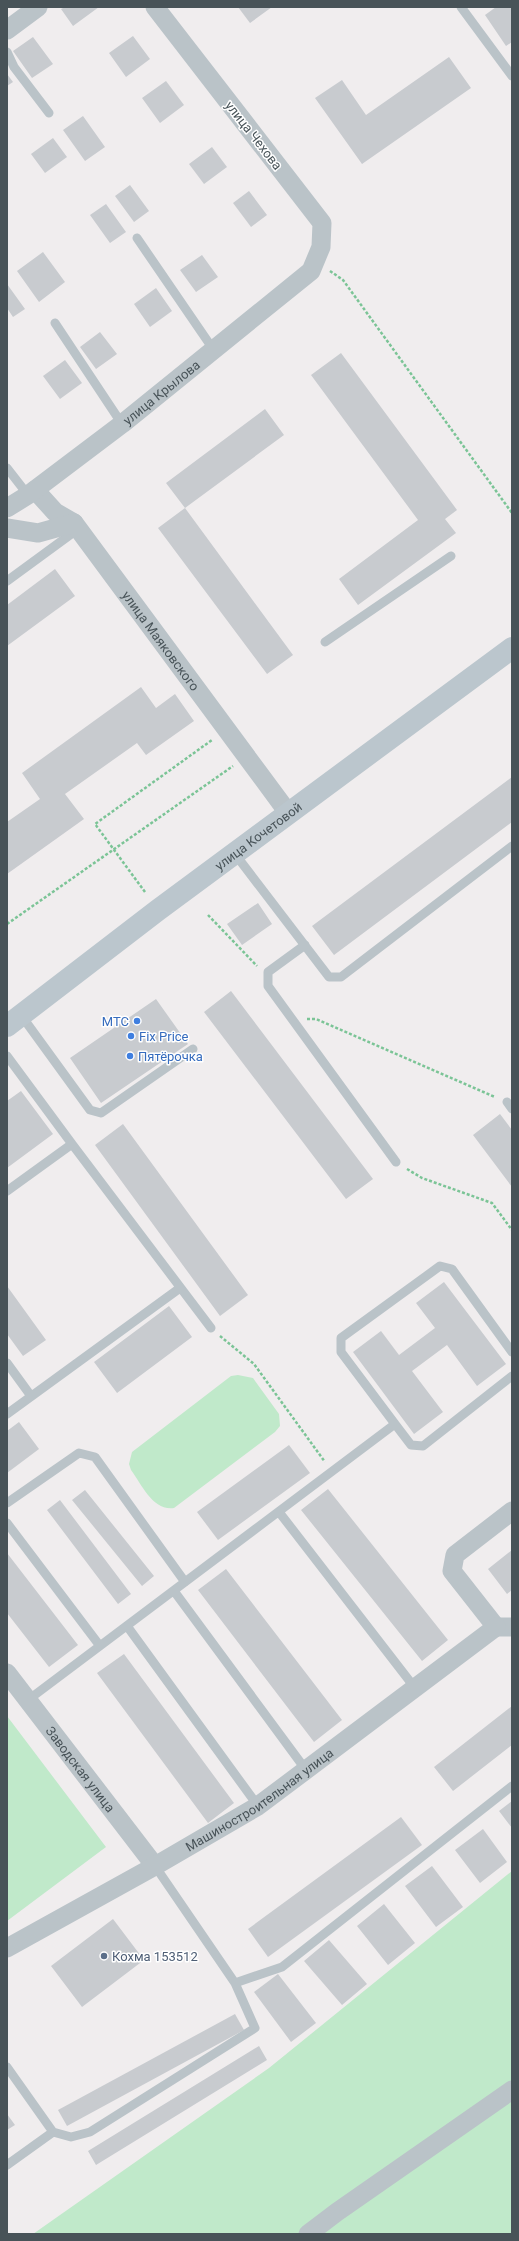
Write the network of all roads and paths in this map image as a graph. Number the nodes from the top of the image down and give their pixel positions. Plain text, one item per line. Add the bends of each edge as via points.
1 (38, 7) edge
2 (155, 7) edge
3 (461, 7) edge
4 (7, 30) edge
5 (7, 52) edge
6 (512, 76) edge
7 (49, 113) dead end
8 (137, 238) dead end
9 (313, 266) junction
10 (55, 323) dead end
11 (213, 349) junction
12 (122, 424) junction
13 (7, 468) edge
14 (31, 493) junction
15 (7, 508) edge
16 (512, 513) edge
17 (76, 526) junction
18 (7, 528) edge
19 (451, 556) dead end
20 (7, 581) edge
21 (325, 642) dead end
22 (512, 648) edge
23 (227, 729) junction
24 (247, 757) junction
25 (289, 814) junction
26 (512, 846) edge
27 (113, 848) junction
28 (235, 854) junction
29 (144, 892) dead end
30 (208, 915) dead end
31 (7, 924) edge
32 (305, 945) junction
33 (268, 978) junction
34 (14, 1020) edge
35 (293, 1020) junction
36 (193, 1049) dead end
37 (7, 1056) edge
38 (509, 1105) edge
39 (72, 1144) junction
40 (396, 1162) joint
41 (7, 1192) edge
42 (512, 1230) edge
43 (180, 1288) junction
44 (211, 1328) joint
45 (512, 1352) edge
46 (7, 1363) edge
47 (512, 1376) edge
48 (31, 1396) junction
49 (7, 1414) edge
50 (395, 1424) junction
51 (332, 1472) junction
52 (7, 1503) edge
53 (512, 1511) edge
54 (279, 1512) junction
55 (7, 1523) edge
56 (185, 1582) junction
57 (174, 1591) junction
58 (128, 1626) junction
59 (504, 1627) edge
60 (100, 1646) junction
61 (7, 1673) edge
62 (414, 1688) junction
63 (28, 1700) junction
64 (306, 1770) junction
65 (512, 1786) edge
66 (258, 1806) junction
67 (154, 1866) junction
68 (7, 1948) edge
69 (235, 1983) junction
70 (7, 2067) edge
71 (512, 2090) edge
72 (53, 2132) junction
73 (7, 2165) edge
74 (308, 2234) edge

1 - 4 street
2 - 9 street, улица Чехова via 322,223 321,247
3 - 6 lane
5 - 7 lane via 14,67
8 - 11 lane
9 - 11 street, улица Крылова
9 - 16 path via 343,280
10 - 12 lane
11 - 12 street, улица Крылова
12 - 14 street, улица Крылова
13 - 14 lane
14 - 15 street, улица Крылова
14 - 17 street
17 - 18 street via 38,533
17 - 20 lane
17 - 23 street, улица Маяковского
19 - 21 lane
22 - 25 main road, улица Кочетовой
23 - 24 street, улица Маяковского
23 - 27 path via 95,824
24 - 25 street, улица Маяковского
24 - 27 path
25 - 28 main road, улица Кочетовой
26 - 32 lane via 341,976 329,977
27 - 29 path
27 - 31 path
28 - 32 lane
28 - 34 main road, улица Кочетовой
30 - 33 path
32 - 33 lane via 268,972
33 - 35 lane via 268,986
34 - 36 lane via 90,1110 101,1113
35 - 38 path via 316,1018
35 - 40 lane
37 - 39 lane
39 - 41 lane
39 - 43 lane
40 - 42 path via 422,1178 492,1203
43 - 44 lane
43 - 48 lane
44 - 51 path via 254,1364
45 - 50 lane via 452,1269 440,1266 341,1338 341,1352
46 - 48 lane
47 - 50 lane via 423,1446 411,1445
48 - 49 lane
50 - 51 lane
51 - 54 lane
52 - 56 lane via 79,1453 94,1457
53 - 59 street via 455,1555 452,1571
54 - 56 lane
54 - 62 lane
55 - 60 lane
56 - 57 lane
57 - 58 lane
57 - 64 lane
58 - 60 lane
58 - 66 lane
59 - 62 street, Машиностроительная улица
60 - 63 lane
61 - 63 street, Заводская улица
62 - 64 street, Машиностроительная улица
63 - 67 street, Заводская улица
64 - 66 street, Машиностроительная улица
65 - 69 lane via 282,1967
66 - 67 street, Машиностроительная улица
67 - 68 street, Машиностроительная улица
67 - 69 lane
69 - 72 lane via 255,2028 90,2132 71,2137
70 - 72 lane
71 - 74 street
72 - 73 lane

